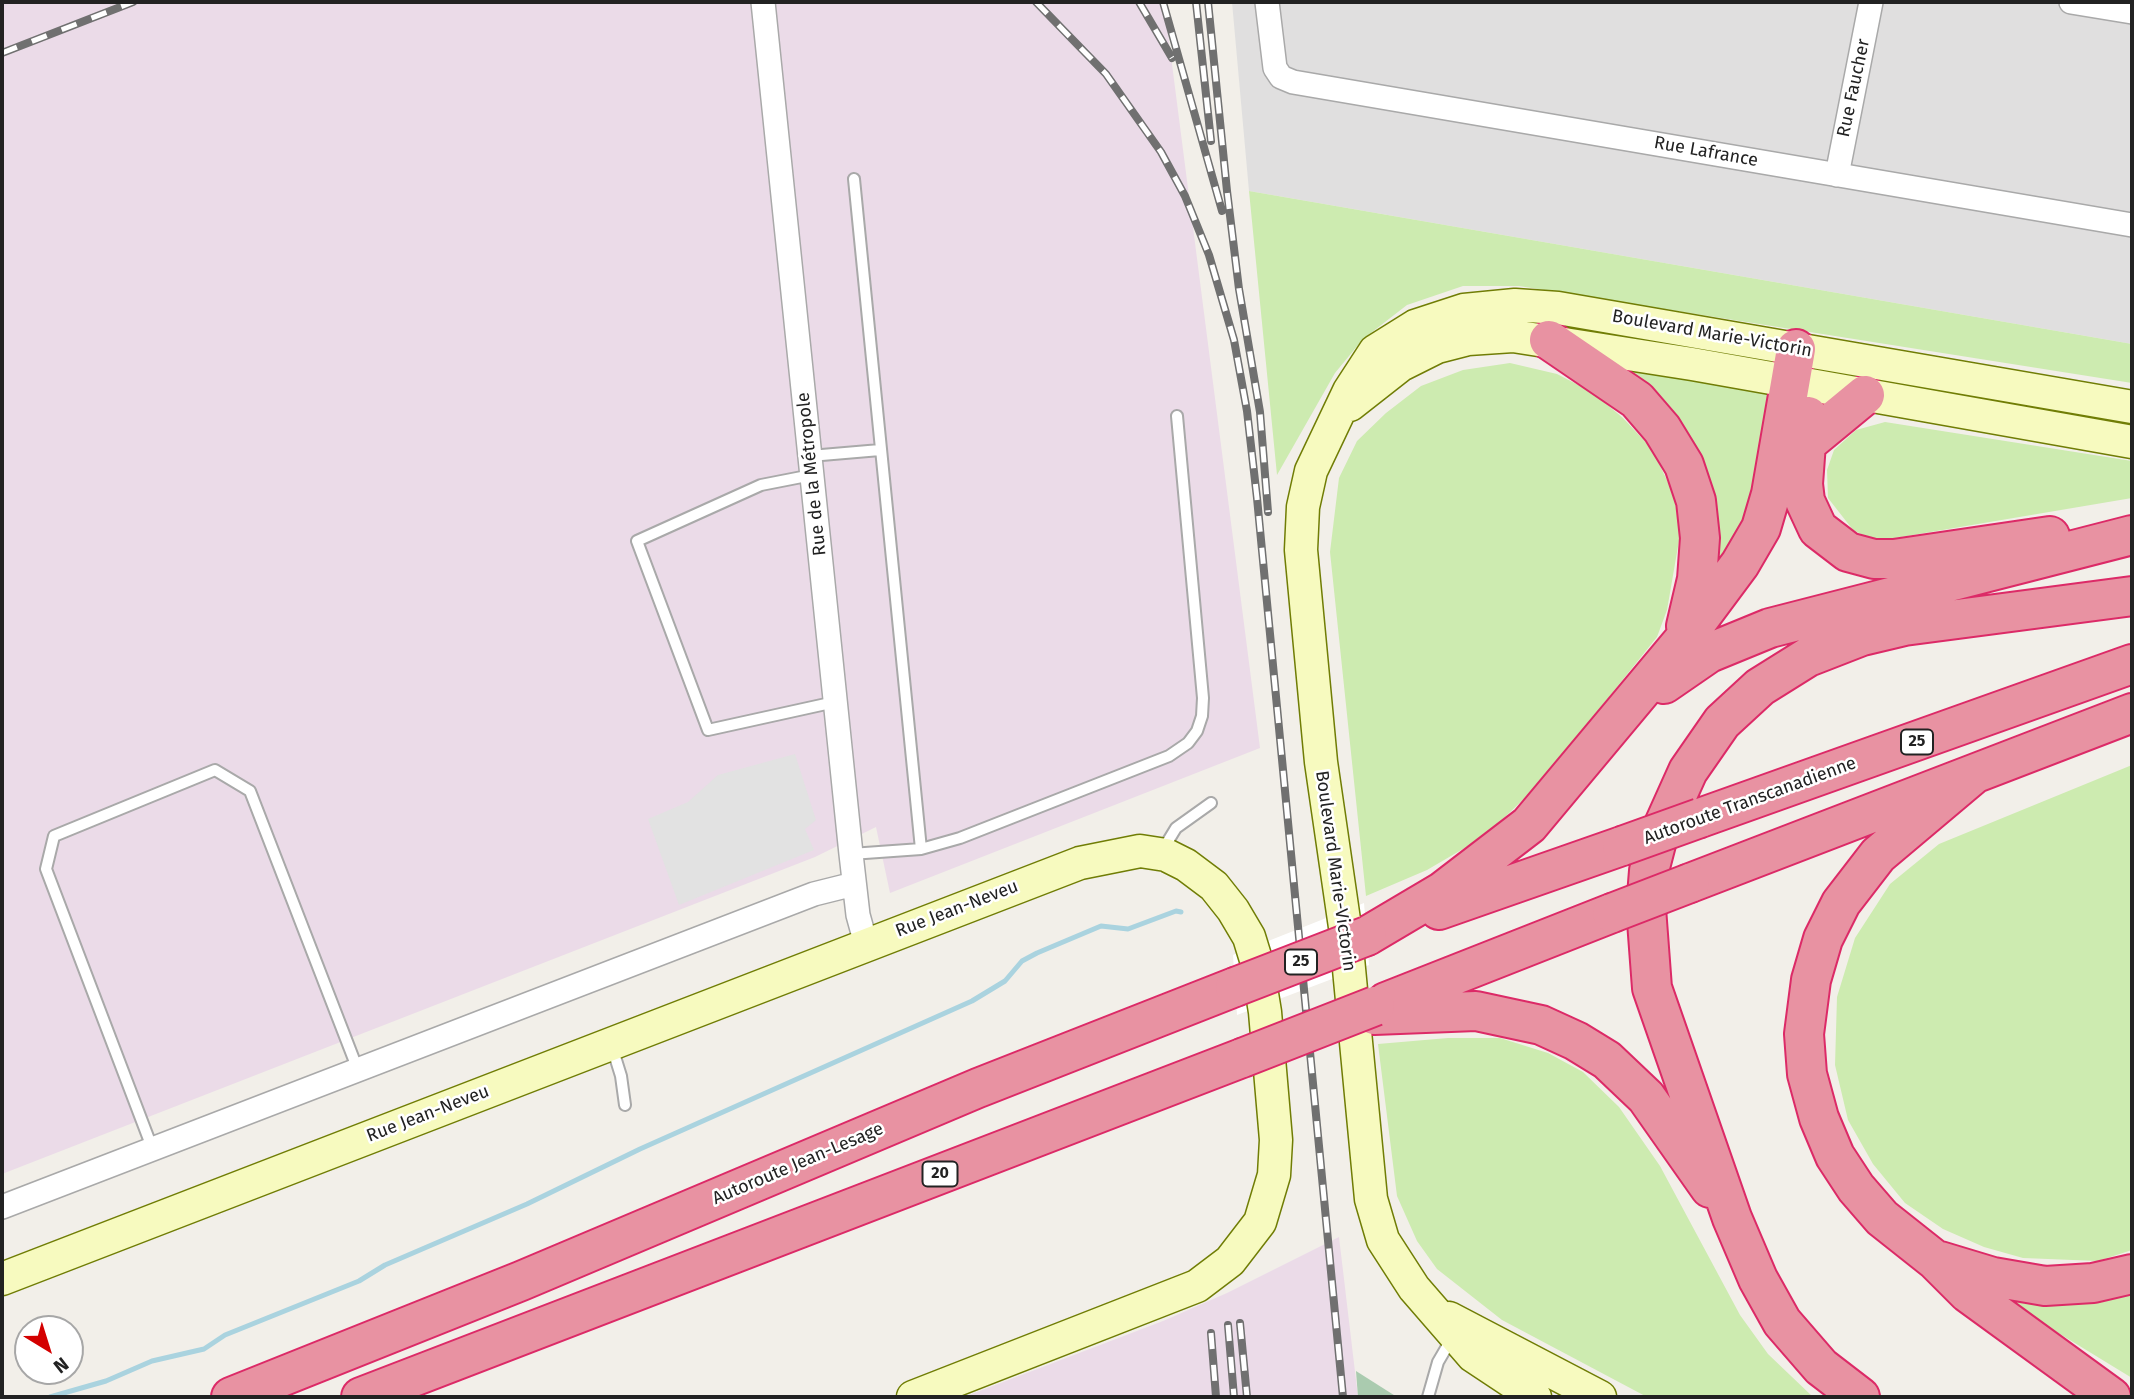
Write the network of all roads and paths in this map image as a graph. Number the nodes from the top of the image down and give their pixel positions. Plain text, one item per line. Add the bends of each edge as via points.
1 (763, 2) edge
2 (1267, 2) edge
3 (1871, 2) edge
4 (2071, 2) edge
5 (2132, 12) edge
6 (1837, 175) junction
7 (854, 179) dead end
8 (2132, 225) edge
9 (1549, 340) junction
10 (1805, 367) junction
11 (1865, 395) junction
12 (2132, 407) edge
13 (1177, 415) dead end
14 (1336, 417) junction
15 (1808, 442) junction
16 (2132, 442) edge
17 (880, 450) junction
18 (811, 466) junction
19 (2132, 528) edge
20 (2132, 535) edge
21 (2132, 596) edge
22 (1682, 642) junction
23 (2132, 664) edge
24 (835, 702) junction
25 (2132, 713) edge
26 (1605, 737) junction
27 (1972, 775) junction
28 (1211, 803) dead end
29 (921, 849) junction
30 (850, 854) junction
31 (1161, 854) junction
32 (854, 884) junction
33 (1367, 936) junction
34 (866, 944) junction
35 (1365, 1013) junction
36 (610, 1043) junction
37 (358, 1070) junction
38 (625, 1105) dead end
39 (153, 1150) junction
40 (2, 1207) edge
41 (1732, 1219) junction
42 (1935, 1260) junction
43 (2132, 1274) edge
44 (2, 1279) edge
45 (1451, 1323) junction
46 (232, 1397) edge
47 (361, 1397) edge
48 (913, 1397) edge
49 (1427, 1397) edge
50 (1535, 1397) edge
51 (1601, 1397) edge
52 (1860, 1397) edge
53 (2111, 1397) edge

1 - 18 street, Rue de la Métropole
2 - 6 street, Rue Lafrance via 1274,62 1281,77
3 - 6 street, Rue Faucher
4 - 5 street
6 - 8 street, Rue Lafrance
7 - 17 lane
9 - 10 street, Boulevard Marie-Victorin
9 - 14 street, Boulevard Marie-Victorin via 1484,337 1437,347 1401,365
9 - 22 highway via 1637,400 1684,465 1696,501 1700,538 1697,579
10 - 11 street, Boulevard Marie-Victorin
10 - 12 street, Boulevard Marie-Victorin
10 - 14 street, Boulevard Marie-Victorin via 1547,307 1480,307 1432,319 1375,351
10 - 15 highway
10 - 22 highway via 1761,528
11 - 15 highway
11 - 16 street, Boulevard Marie-Victorin
13 - 29 lane via 1203,698 1197,731 1169,756
14 - 45 street, Boulevard Marie-Victorin via 1311,471 1301,535 1321,762 1345,927 1373,1207 1396,1264
15 - 19 highway via 1803,484 1808,510 1830,541 1856,555 1895,559 2010,540
17 - 18 lane
17 - 29 lane
18 - 24 street, Rue de la Métropole
18 - 24 lane via 636,541 708,730
20 - 26 highway via 1747,636 1695,660
21 - 41 highway via 1904,626 1844,642 1808,657 1760,687 1722,722 1698,755 1670,806 1652,857 1646,899 1647,951 1657,1006
22 - 26 highway
23 - 33 highway, Autoroute Transcanadienne / 25, bridge
24 - 30 street, Rue de la Métropole
25 - 27 highway
26 - 33 highway via 1514,838 1443,891
27 - 35 highway, bridge
27 - 42 highway via 1878,855 1841,903 1816,960 1804,1034 1812,1095 1835,1156 1882,1218
28 - 31 lane via 1176,828
29 - 30 lane
30 - 32 street, Rue de la Métropole
31 - 34 street, Rue Jean-Neveu via 1132,851 1090,860
31 - 48 street, Rue Jean-Neveu via 1186,865 1220,893 1245,929 1255,954 1276,1133 1274,1175 1260,1222 1230,1261 1197,1286
32 - 34 street, Rue de la Métropole
32 - 37 street via 814,894
33 - 46 highway, Autoroute Jean-Lesage / 25, bridge via 978,1088
34 - 36 street, Rue Jean-Neveu
35 - 41 highway via 1491,1013 1541,1025 1584,1045 1646,1097
35 - 47 highway, 20, bridge
36 - 38 lane
36 - 44 street, Rue Jean-Neveu
37 - 39 street
37 - 39 lane via 250,790 215,770 54,836 46,869
39 - 40 street
41 - 52 highway via 1782,1322 1821,1367
42 - 43 highway via 2045,1286 2093,1283
42 - 53 highway via 1968,1293
45 - 49 lane
45 - 50 street, Boulevard Marie-Victorin via 1485,1366
45 - 51 street, Boulevard Marie-Victorin

